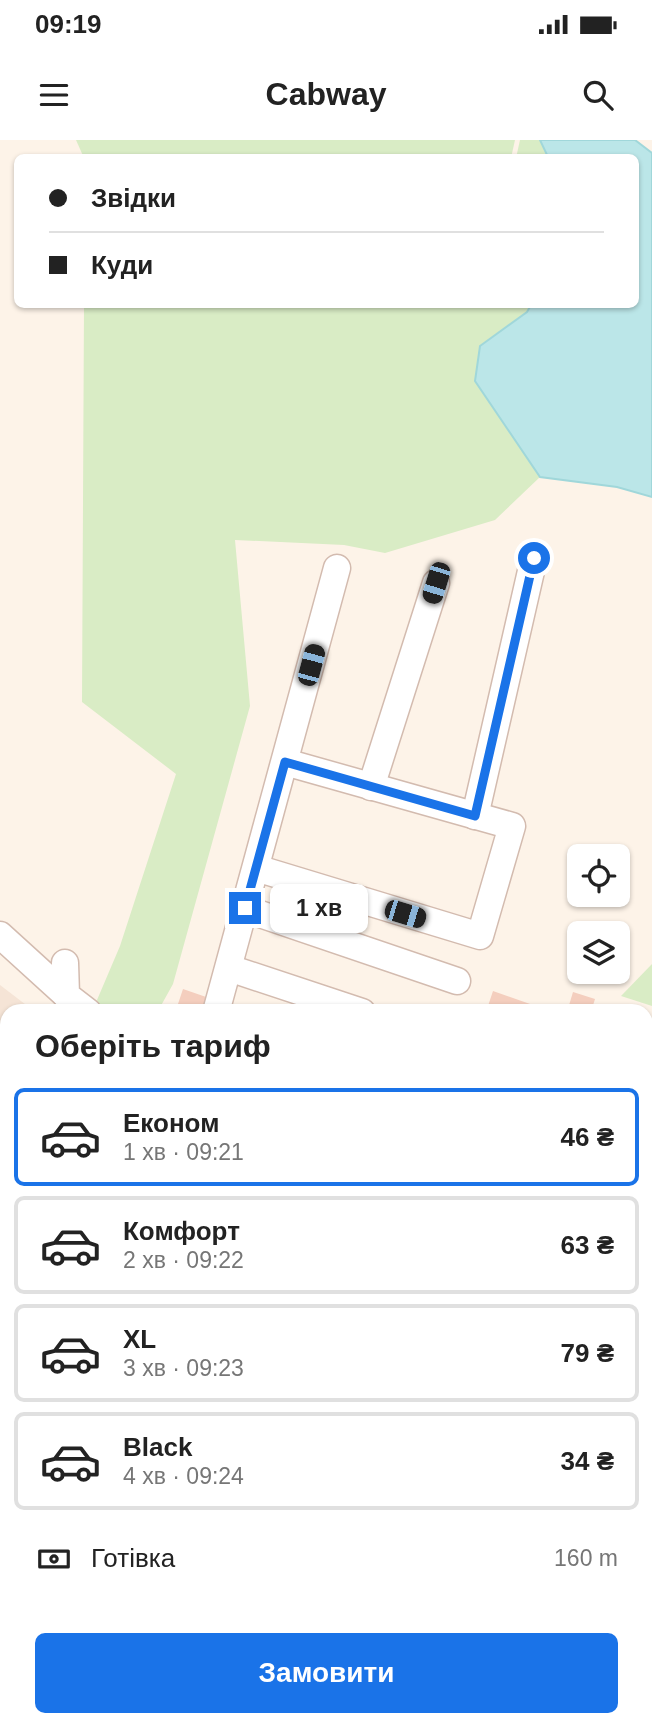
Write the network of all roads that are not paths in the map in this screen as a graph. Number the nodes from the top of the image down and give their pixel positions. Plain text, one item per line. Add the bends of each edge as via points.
1 (534, 558) dead end
2 (337, 568) dead end
3 (436, 583) dead end
4 (285, 762) junction
5 (371, 787) junction
6 (475, 816) junction
7 (256, 868) junction
8 (245, 908) junction
9 (0, 935) edge
10 (65, 963) dead end
11 (229, 968) junction
12 (457, 981) dead end
13 (66, 995) junction
14 (78, 1004) edge
15 (218, 1004) edge
16 (338, 1004) edge

1 - 6 street
2 - 4 street
3 - 5 street
4 - 5 street
4 - 7 street
5 - 6 street
6 - 7 street via 512,826 480,936
7 - 8 street
8 - 11 street
8 - 12 street
9 - 13 street
10 - 13 street
11 - 15 street
11 - 16 street
13 - 14 street

